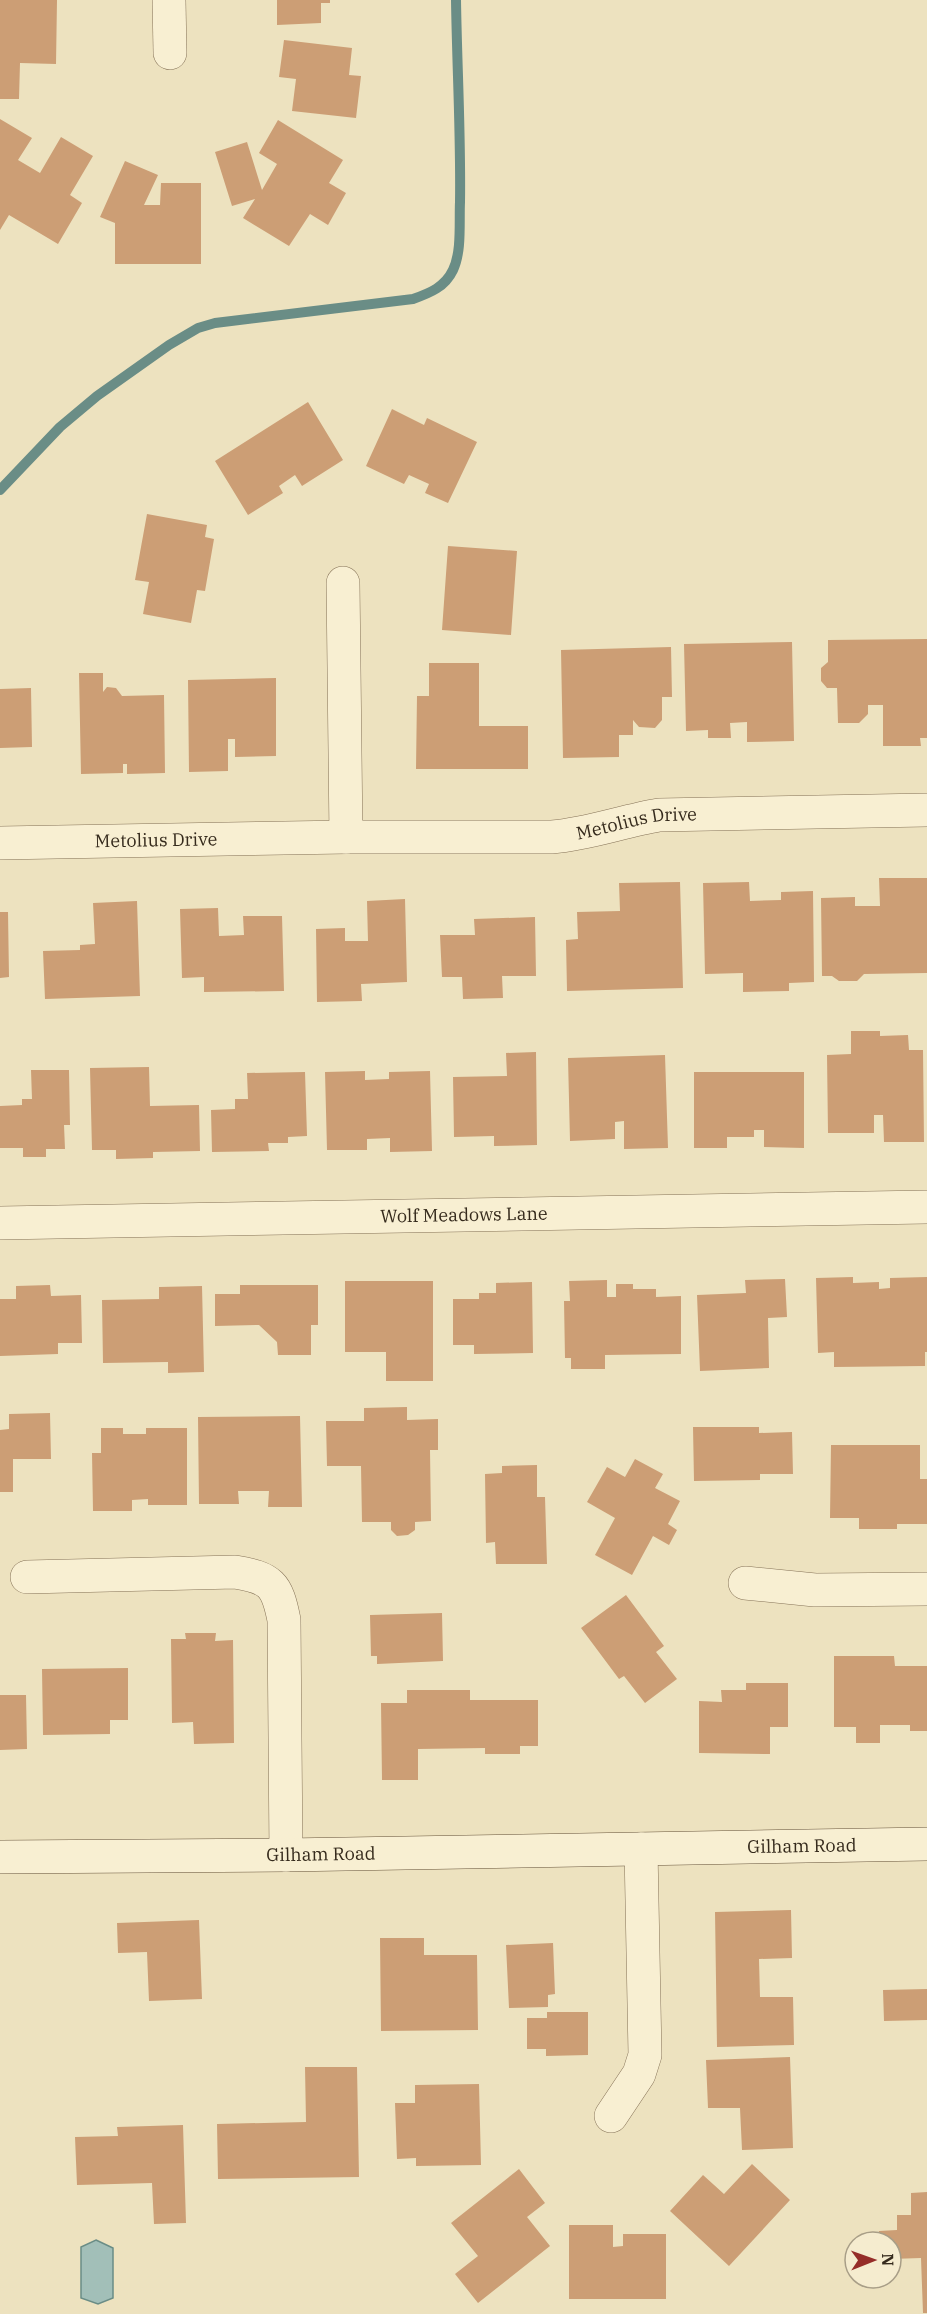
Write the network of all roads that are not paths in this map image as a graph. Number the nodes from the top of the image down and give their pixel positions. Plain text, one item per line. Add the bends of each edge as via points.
1 (169, 0) edge
2 (170, 53) dead end
3 (343, 583) dead end
4 (927, 810) edge
5 (346, 837) junction
6 (0, 843) edge
7 (927, 1208) edge
8 (0, 1222) edge
9 (27, 1577) dead end
10 (745, 1583) dead end
11 (927, 1589) edge
12 (927, 1844) edge
13 (641, 1849) junction
14 (286, 1855) junction
15 (0, 1857) edge
16 (610, 2116) dead end

1 - 2 street
3 - 5 street
4 - 5 street, Metolius Drive via 684,813 552,837
5 - 6 street, Metolius Drive
7 - 8 street, Wolf Meadows Lane
9 - 14 street via 235,1572 270,1583 280,1597 284,1620
10 - 11 street via 815,1590
12 - 13 street, Gilham Road
13 - 14 street, Gilham Road
13 - 16 street via 645,2055 639,2074
14 - 15 street, Gilham Road

